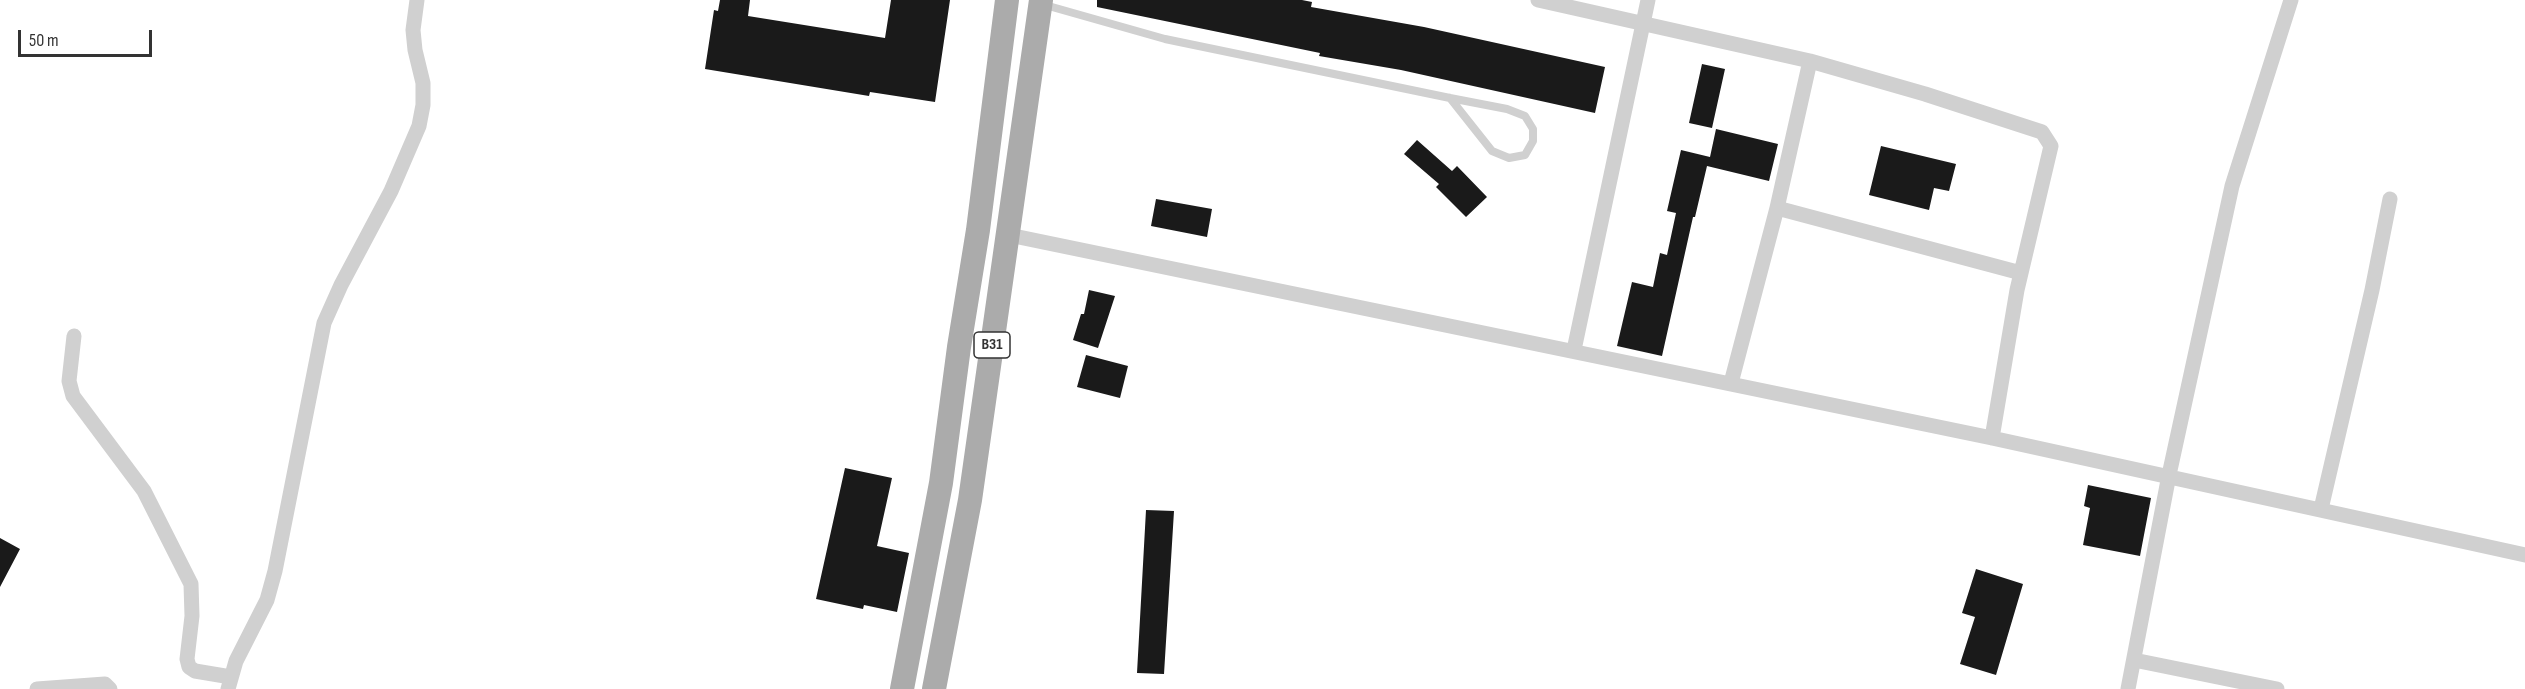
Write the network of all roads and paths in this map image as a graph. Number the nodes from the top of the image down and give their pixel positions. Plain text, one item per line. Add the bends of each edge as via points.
1 (417, 0) edge
2 (1007, 0) edge
3 (1538, 0) edge
4 (1648, 0) edge
5 (2291, 0) edge
6 (1041, 2) edge
7 (1642, 22) junction
8 (1810, 61) junction
9 (1450, 98) junction
10 (2390, 199) dead end
11 (1777, 208) junction
12 (1009, 235) junction
13 (2021, 273) junction
14 (969, 297) junction
15 (998, 301) junction
16 (74, 336) dead end
17 (1574, 350) junction
18 (1731, 383) junction
19 (1992, 438) junction
20 (2169, 475) junction
21 (2321, 509) junction
22 (2525, 555) edge
23 (2133, 660) junction
24 (230, 683) edge
25 (37, 689) edge
26 (110, 689) edge
27 (902, 689) edge
28 (934, 689) edge
29 (2128, 689) edge
30 (2277, 689) edge

1 - 24 street via 413,30 423,83 419,126 391,191 324,323 275,571 267,600 236,661
2 - 14 main road, B31
3 - 7 street
4 - 7 street
5 - 20 street via 2232,186
6 - 9 lane via 1165,39
6 - 12 main road, B31
7 - 8 street
7 - 17 street
8 - 11 street
8 - 13 street via 2042,132 2051,147
9 - 9 lane via 1526,116 1533,129 1533,141 1525,154 1509,158 1492,151
10 - 21 street
11 - 13 street
11 - 18 street
12 - 15 main road, B31
12 - 17 street
13 - 19 street
14 - 15 main road
14 - 27 main road, B31 via 941,483
15 - 28 main road, B31 via 970,500
16 - 24 street via 69,381 73,396 144,491 191,584 189,667
17 - 18 street
18 - 19 street
19 - 20 street
20 - 21 street
20 - 23 street
21 - 22 street
23 - 29 street
23 - 30 street
25 - 26 street via 105,684

